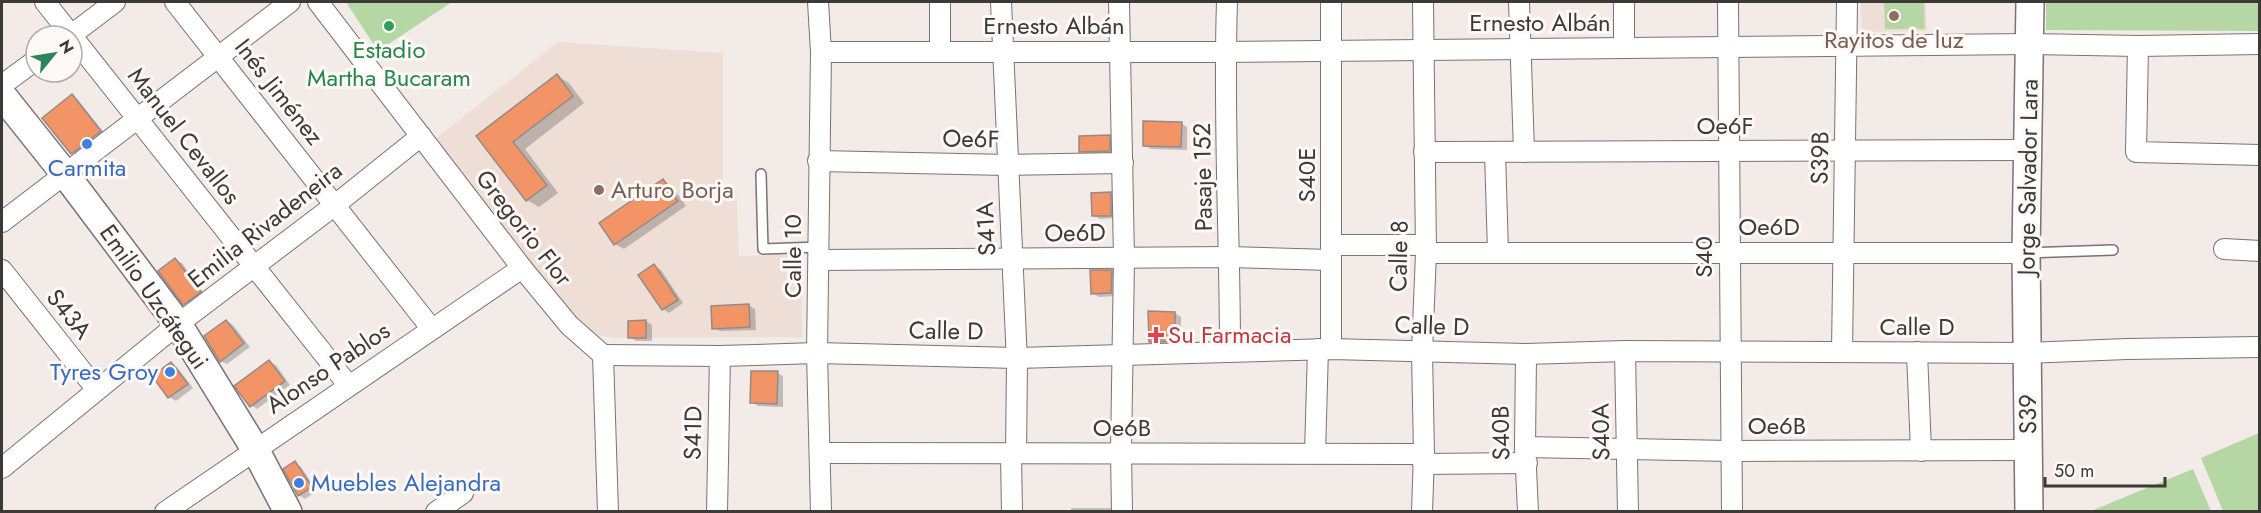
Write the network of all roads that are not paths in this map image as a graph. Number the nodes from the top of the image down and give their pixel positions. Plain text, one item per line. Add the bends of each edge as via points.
1 (45, 2) edge
2 (115, 2) edge
3 (175, 2) edge
4 (290, 2) edge
5 (318, 2) edge
6 (819, 2) edge
7 (940, 2) edge
8 (1001, 2) edge
9 (1119, 2) edge
10 (1227, 2) edge
11 (1331, 2) edge
12 (1423, 2) edge
13 (1519, 2) edge
14 (1624, 2) edge
15 (1728, 2) edge
16 (1847, 2) edge
17 (2030, 2) edge
18 (62, 24) edge
19 (84, 25) edge
20 (2030, 44) junction
21 (2259, 44) edge
22 (1847, 46) junction
23 (2138, 46) junction
24 (1728, 47) junction
25 (1520, 48) junction
26 (1624, 48) junction
27 (1422, 50) junction
28 (84, 51) edge
29 (1004, 51) junction
30 (1332, 51) junction
31 (821, 52) junction
32 (940, 52) junction
33 (1119, 52) junction
34 (1225, 52) junction
35 (219, 57) junction
36 (24, 69) edge
37 (2, 85) edge
38 (2, 95) edge
39 (138, 119) junction
40 (421, 136) junction
41 (2026, 150) junction
42 (1729, 151) junction
43 (1846, 151) junction
44 (1424, 152) junction
45 (1495, 152) junction
46 (1524, 152) junction
47 (2259, 155) edge
48 (818, 161) junction
49 (1123, 163) junction
50 (1008, 165) junction
51 (65, 174) junction
52 (761, 174) dead end
53 (334, 205) junction
54 (2, 222) edge
55 (1426, 249) junction
56 (2224, 249) dead end
57 (2113, 250) dead end
58 (2259, 251) edge
59 (1332, 252) junction
60 (1498, 253) junction
61 (1730, 253) junction
62 (1844, 253) junction
63 (2026, 253) junction
64 (820, 254) junction
65 (1230, 257) junction
66 (1124, 258) junction
67 (1013, 260) junction
68 (255, 267) junction
69 (522, 268) junction
70 (2, 270) edge
71 (178, 324) junction
72 (431, 328) junction
73 (2259, 347) edge
74 (1325, 349) junction
75 (1230, 351) junction
76 (1625, 351) junction
77 (1730, 351) junction
78 (1422, 352) junction
79 (1842, 352) junction
80 (1917, 352) junction
81 (818, 353) junction
82 (2027, 353) junction
83 (1526, 354) junction
84 (603, 355) junction
85 (1122, 355) junction
86 (720, 356) junction
87 (1017, 358) junction
88 (349, 386) junction
89 (97, 390) junction
90 (1627, 448) junction
91 (255, 449) junction
92 (2028, 450) junction
93 (1731, 451) junction
94 (1921, 451) junction
95 (820, 453) junction
96 (1121, 453) junction
97 (1315, 453) junction
98 (1013, 454) junction
99 (1526, 455) junction
100 (6, 456) edge
101 (1424, 459) junction
102 (463, 493) dead end
103 (165, 512) edge
104 (288, 512) edge
105 (436, 512) edge
106 (608, 512) edge
107 (717, 512) edge
108 (821, 512) edge
109 (1012, 512) edge
110 (1122, 512) edge
111 (1422, 512) edge
112 (1528, 512) edge
113 (1628, 512) edge
114 (1732, 512) edge
115 (2029, 512) edge

1 - 18 street, Manuel Cevallos
2 - 19 street
3 - 35 street, Inés Jiménez
4 - 35 street
5 - 40 street, Gregorio Flor
6 - 31 street, Calle 10
7 - 32 street
8 - 29 street, S41A
9 - 33 street
10 - 34 street, Pasaje 152
11 - 30 street, S40E
12 - 27 street, Calle 8
13 - 25 street
14 - 26 street
15 - 24 street, S40
16 - 22 street, S39B
17 - 20 street, Jorge Salvador Lara
20 - 22 street, Ernesto Albán
20 - 23 street, Ernesto Albán
20 - 41 street, Jorge Salvador Lara
21 - 23 street, Ernesto Albán
22 - 24 street, Ernesto Albán
22 - 43 street, S39B
23 - 47 street via 2136,152
24 - 26 street, Ernesto Albán
24 - 42 street, S40
25 - 26 street, Ernesto Albán
25 - 27 street, Ernesto Albán
25 - 46 street
27 - 30 street, Ernesto Albán
27 - 44 street, Calle 8
28 - 39 street, Manuel Cevallos
29 - 32 street, Ernesto Albán
29 - 33 street, Ernesto Albán
29 - 50 street, S41A
30 - 34 street, Ernesto Albán
30 - 59 street, S40E
31 - 32 street, Ernesto Albán
31 - 48 street, Calle 10
33 - 34 street, Ernesto Albán
33 - 49 street
34 - 65 street, Pasaje 152
35 - 39 street
35 - 53 street, Inés Jiménez
36 - 37 street
38 - 51 street, Emilio Uzcátegui
39 - 51 street
39 - 68 street, Manuel Cevallos
40 - 53 street, Emilia Rivadeneira
40 - 69 street, Gregorio Flor
41 - 43 street, Oe6F
41 - 63 street, Jorge Salvador Lara
42 - 43 street, Oe6F
42 - 46 street, Oe6F
42 - 61 street, S40
43 - 62 street, S39B
44 - 45 street, Oe6F
44 - 55 street, Calle 8
45 - 46 street, Oe6F
45 - 60 street
48 - 50 street, Oe6F
48 - 64 street, Calle 10
49 - 50 street, Oe6F
49 - 66 street
50 - 67 street, S41A
51 - 54 street
51 - 71 street, Emilio Uzcátegui
52 - 64 lane via 763,249
53 - 68 street, Emilia Rivadeneira
53 - 72 street, Inés Jiménez
55 - 59 street, Oe6D
55 - 60 street, Oe6D
55 - 78 street, Calle 8
56 - 58 street
57 - 63 lane, Oe6D
59 - 65 street, Oe6D
59 - 74 street, S40E
60 - 61 street, Oe6D
61 - 62 street, Oe6D
61 - 77 street, S40
62 - 63 street, Oe6D
62 - 79 street, S39B
63 - 82 street, Jorge Salvador Lara
64 - 67 street, Oe6D
64 - 81 street, Calle 10
65 - 66 street, Oe6D
65 - 75 street, Pasaje 152
66 - 67 street, Oe6D
66 - 85 street
67 - 87 street, S41A
68 - 71 street, Emilia Rivadeneira
68 - 88 street, Manuel Cevallos
69 - 72 street, Alonso Pablos
69 - 84 street, Gregorio Flor via 569,326
70 - 89 street, S43A
71 - 89 street, Emilia Rivadeneira
71 - 91 street, Emilio Uzcátegui
72 - 88 street, Alonso Pablos
73 - 82 street, Calle D
74 - 75 street, Calle D
74 - 78 street, Calle D
74 - 97 street, S40E
75 - 85 street, Calle D
76 - 77 street, Calle D
76 - 83 street, Calle D
76 - 90 street, S40A
77 - 79 street, Calle D
77 - 93 street, S40
78 - 83 street, Calle D
78 - 101 street, Calle 8
79 - 80 street, Calle D
80 - 82 street, Calle D
80 - 94 street
81 - 86 street, Calle D
81 - 87 street, Calle D
81 - 95 street, Calle 10
82 - 92 street, S39
83 - 99 street, S40B
84 - 86 street, Calle D
84 - 106 street
85 - 87 street, Calle D
85 - 96 street
86 - 107 street, S41D
87 - 98 street, S41A
88 - 91 street, Alonso Pablos
89 - 100 street, Emilia Rivadeneira
90 - 93 street, Oe6B
90 - 99 street, Oe6B
90 - 113 street, S40A
91 - 103 street, Alonso Pablos
91 - 104 street, Emilio Uzcátegui
92 - 94 street, Oe6B
92 - 115 street, S39
93 - 94 street, Oe6B
93 - 114 street, S40
95 - 98 street, Oe6B
95 - 108 street, Calle 10
96 - 97 street, Oe6B
96 - 98 street, Oe6B
96 - 110 street
97 - 101 street, Oe6B
98 - 109 street, S41A
99 - 101 street, Oe6B
99 - 112 street, S40B
101 - 111 street, Calle 8
102 - 105 street

